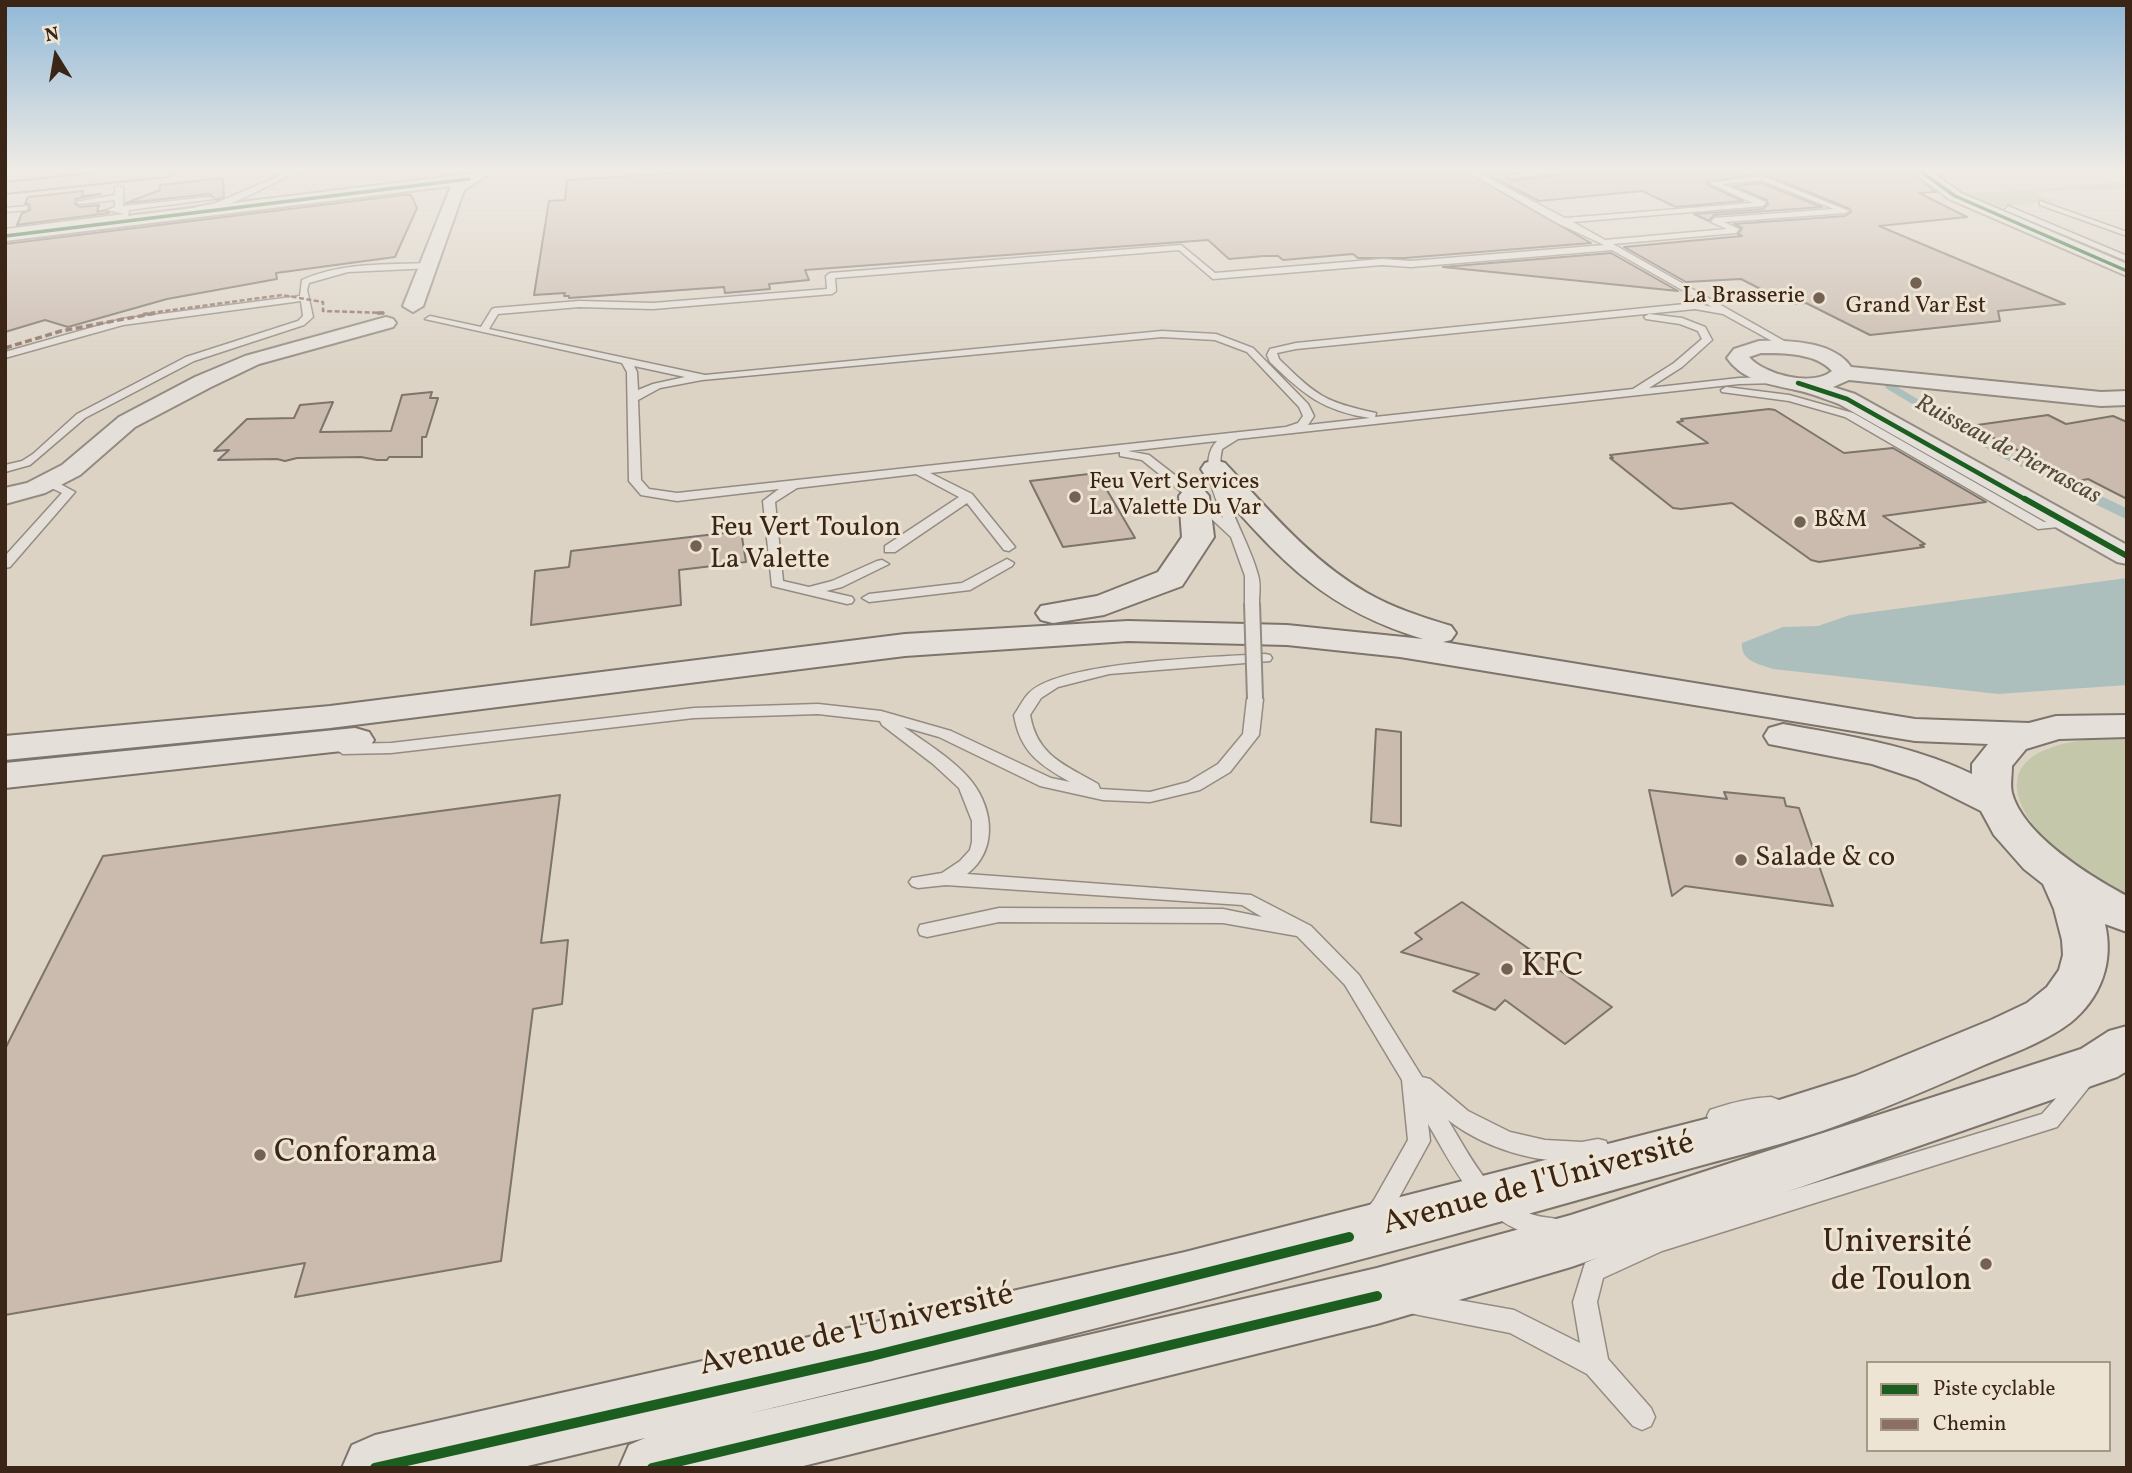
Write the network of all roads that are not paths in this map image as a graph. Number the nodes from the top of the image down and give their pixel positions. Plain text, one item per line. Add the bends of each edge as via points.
1 (438, 240) edge
2 (1600, 240) edge
3 (1651, 240) edge
4 (2056, 240) edge
5 (2082, 240) edge
6 (1609, 244) junction
7 (2127, 259) edge
8 (429, 267) junction
9 (2127, 271) edge
10 (304, 298) junction
11 (413, 306) junction
12 (1601, 315) junction
13 (1732, 316) junction
14 (430, 319) junction
15 (386, 323) junction
16 (483, 331) junction
17 (1790, 348) junction
18 (5, 355) edge
19 (626, 361) junction
20 (1841, 376) junction
21 (705, 378) junction
22 (1787, 382) junction
23 (1671, 388) junction
24 (1632, 393) junction
25 (634, 398) junction
26 (2127, 398) edge
27 (1817, 404) junction
28 (1400, 418) junction
29 (1272, 432) junction
30 (1245, 435) junction
31 (1108, 451) junction
32 (1215, 469) junction
33 (5, 470) edge
34 (918, 471) junction
35 (49, 482) junction
36 (796, 484) junction
37 (5, 496) edge
38 (1194, 496) junction
39 (968, 497) junction
40 (2068, 522) junction
41 (1235, 536) junction
42 (2127, 544) edge
43 (1009, 547) dead end
44 (890, 549) dead end
45 (2127, 556) edge
46 (1007, 563) dead end
47 (5, 564) edge
48 (882, 564) dead end
49 (809, 590) junction
50 (869, 598) dead end
51 (847, 600) dead end
52 (905, 645) junction
53 (1265, 658) junction
54 (1520, 664) junction
55 (881, 716) junction
56 (2127, 726) edge
57 (2025, 734) junction
58 (5, 747) edge
59 (267, 751) junction
60 (5, 776) edge
61 (1103, 795) junction
62 (1993, 802) junction
63 (2062, 878) junction
64 (946, 879) junction
65 (918, 882) dead end
66 (2127, 916) edge
67 (927, 930) dead end
68 (1304, 931) junction
69 (2113, 1054) edge
70 (1411, 1075) junction
71 (1840, 1103) junction
72 (1699, 1121) dead end
73 (1621, 1142) dead end
74 (1491, 1202) junction
75 (1631, 1221) junction
76 (1349, 1237) junction
77 (1377, 1296) junction
78 (1596, 1365) junction
79 (1643, 1417) dead end
80 (375, 1468) edge
81 (652, 1468) edge

1 - 8 street
2 - 6 lane
3 - 6 lane
4 - 9 street
5 - 7 lane
6 - 13 lane
6 - 16 lane via 1411,264 1382,262 1213,276 1181,247 830,276 832,291 653,306 579,304 495,311
8 - 10 lane via 324,274 305,282
8 - 11 street
10 - 18 lane via 122,322
10 - 33 lane via 308,317 301,323 190,359 81,416 37,456
11 - 14 street via 436,310
11 - 15 street via 387,313 381,321
12 - 13 lane via 1695,306
12 - 24 lane via 1682,321 1702,329 1707,340 1678,365
12 - 28 lane via 1273,351 1282,368 1331,408
13 - 17 lane
14 - 15 street via 408,325
14 - 16 lane
15 - 35 street via 252,360 203,382 127,422 71,470
16 - 19 lane
17 - 20 street via 1829,358 1843,368
17 - 22 street via 1759,347 1738,358 1749,370
19 - 21 lane
19 - 25 lane via 632,372
20 - 22 street via 1821,383
20 - 26 street
20 - 42 street via 1876,408
21 - 25 lane via 656,386
21 - 29 lane via 1182,334 1216,337 1250,350 1304,406 1309,416 1302,425
22 - 23 lane
22 - 27 lane via 1795,394
22 - 40 street via 1847,399
23 - 24 lane
23 - 27 lane via 1739,391
24 - 28 lane
25 - 36 lane via 635,481 645,492 677,497
27 - 40 lane via 1849,415 2042,526
28 - 29 lane
29 - 30 lane
30 - 31 lane
30 - 32 lane via 1222,442 1215,452
31 - 34 lane
31 - 38 lane via 1145,457
32 - 41 lane
32 - 54 main road via 1312,570 1351,598 1391,619
34 - 36 lane
34 - 39 lane
35 - 37 street
35 - 47 lane via 69,492
36 - 49 lane via 769,501 777,583
38 - 41 lane
38 - 52 main road via 1198,537 1170,579 1104,605 963,628
39 - 43 lane
39 - 44 lane
40 - 45 street
41 - 61 lane, bridge via 1253,578 1255,699 1251,735 1224,768 1194,786 1150,797
46 - 50 lane via 965,587
48 - 49 lane via 837,584
49 - 51 lane
52 - 54 main road via 1023,635 1207,631 1400,646
52 - 58 main road via 330,717
53 - 59 main road via 1150,654 971,663
53 - 61 lane via 1109,670 1053,684 1035,695 1023,715 1025,734 1044,760
53 - 62 main road via 1434,674 1879,753 1931,770
54 - 57 main road via 1915,730
55 - 59 lane via 818,709 694,713 391,748
55 - 61 lane via 945,734 1046,782
55 - 64 lane via 966,785 984,836 978,853 963,870
56 - 57 main road via 2089,723
57 - 62 main road via 2005,745 1993,760 1989,779
59 - 60 main road
62 - 63 main road via 2030,852
63 - 66 main road
63 - 71 main road, Avenue de l'Université via 2088,943 2082,973 2064,1000 2031,1023
64 - 65 lane
64 - 68 lane via 1245,900
67 - 68 lane via 1013,915 1223,916
68 - 70 lane via 1352,980
69 - 75 main road, Avenue de l'Université
69 - 78 lane via 2049,1121 1657,1242 1593,1270 1586,1302
70 - 73 lane via 1461,1118 1521,1145 1583,1152
70 - 74 lane via 1476,1185
70 - 76 lane via 1419,1141 1382,1207
71 - 72 lane via 1751,1107
71 - 74 main road, Avenue de l'Université
74 - 75 lane via 1513,1218 1551,1228
74 - 76 main road, Avenue de l'Université
75 - 77 main road, Avenue de l'Université
76 - 80 main road, Avenue de l'Université via 872,1356
77 - 78 lane via 1514,1322
77 - 81 main road, Avenue de l'Université
78 - 79 lane

